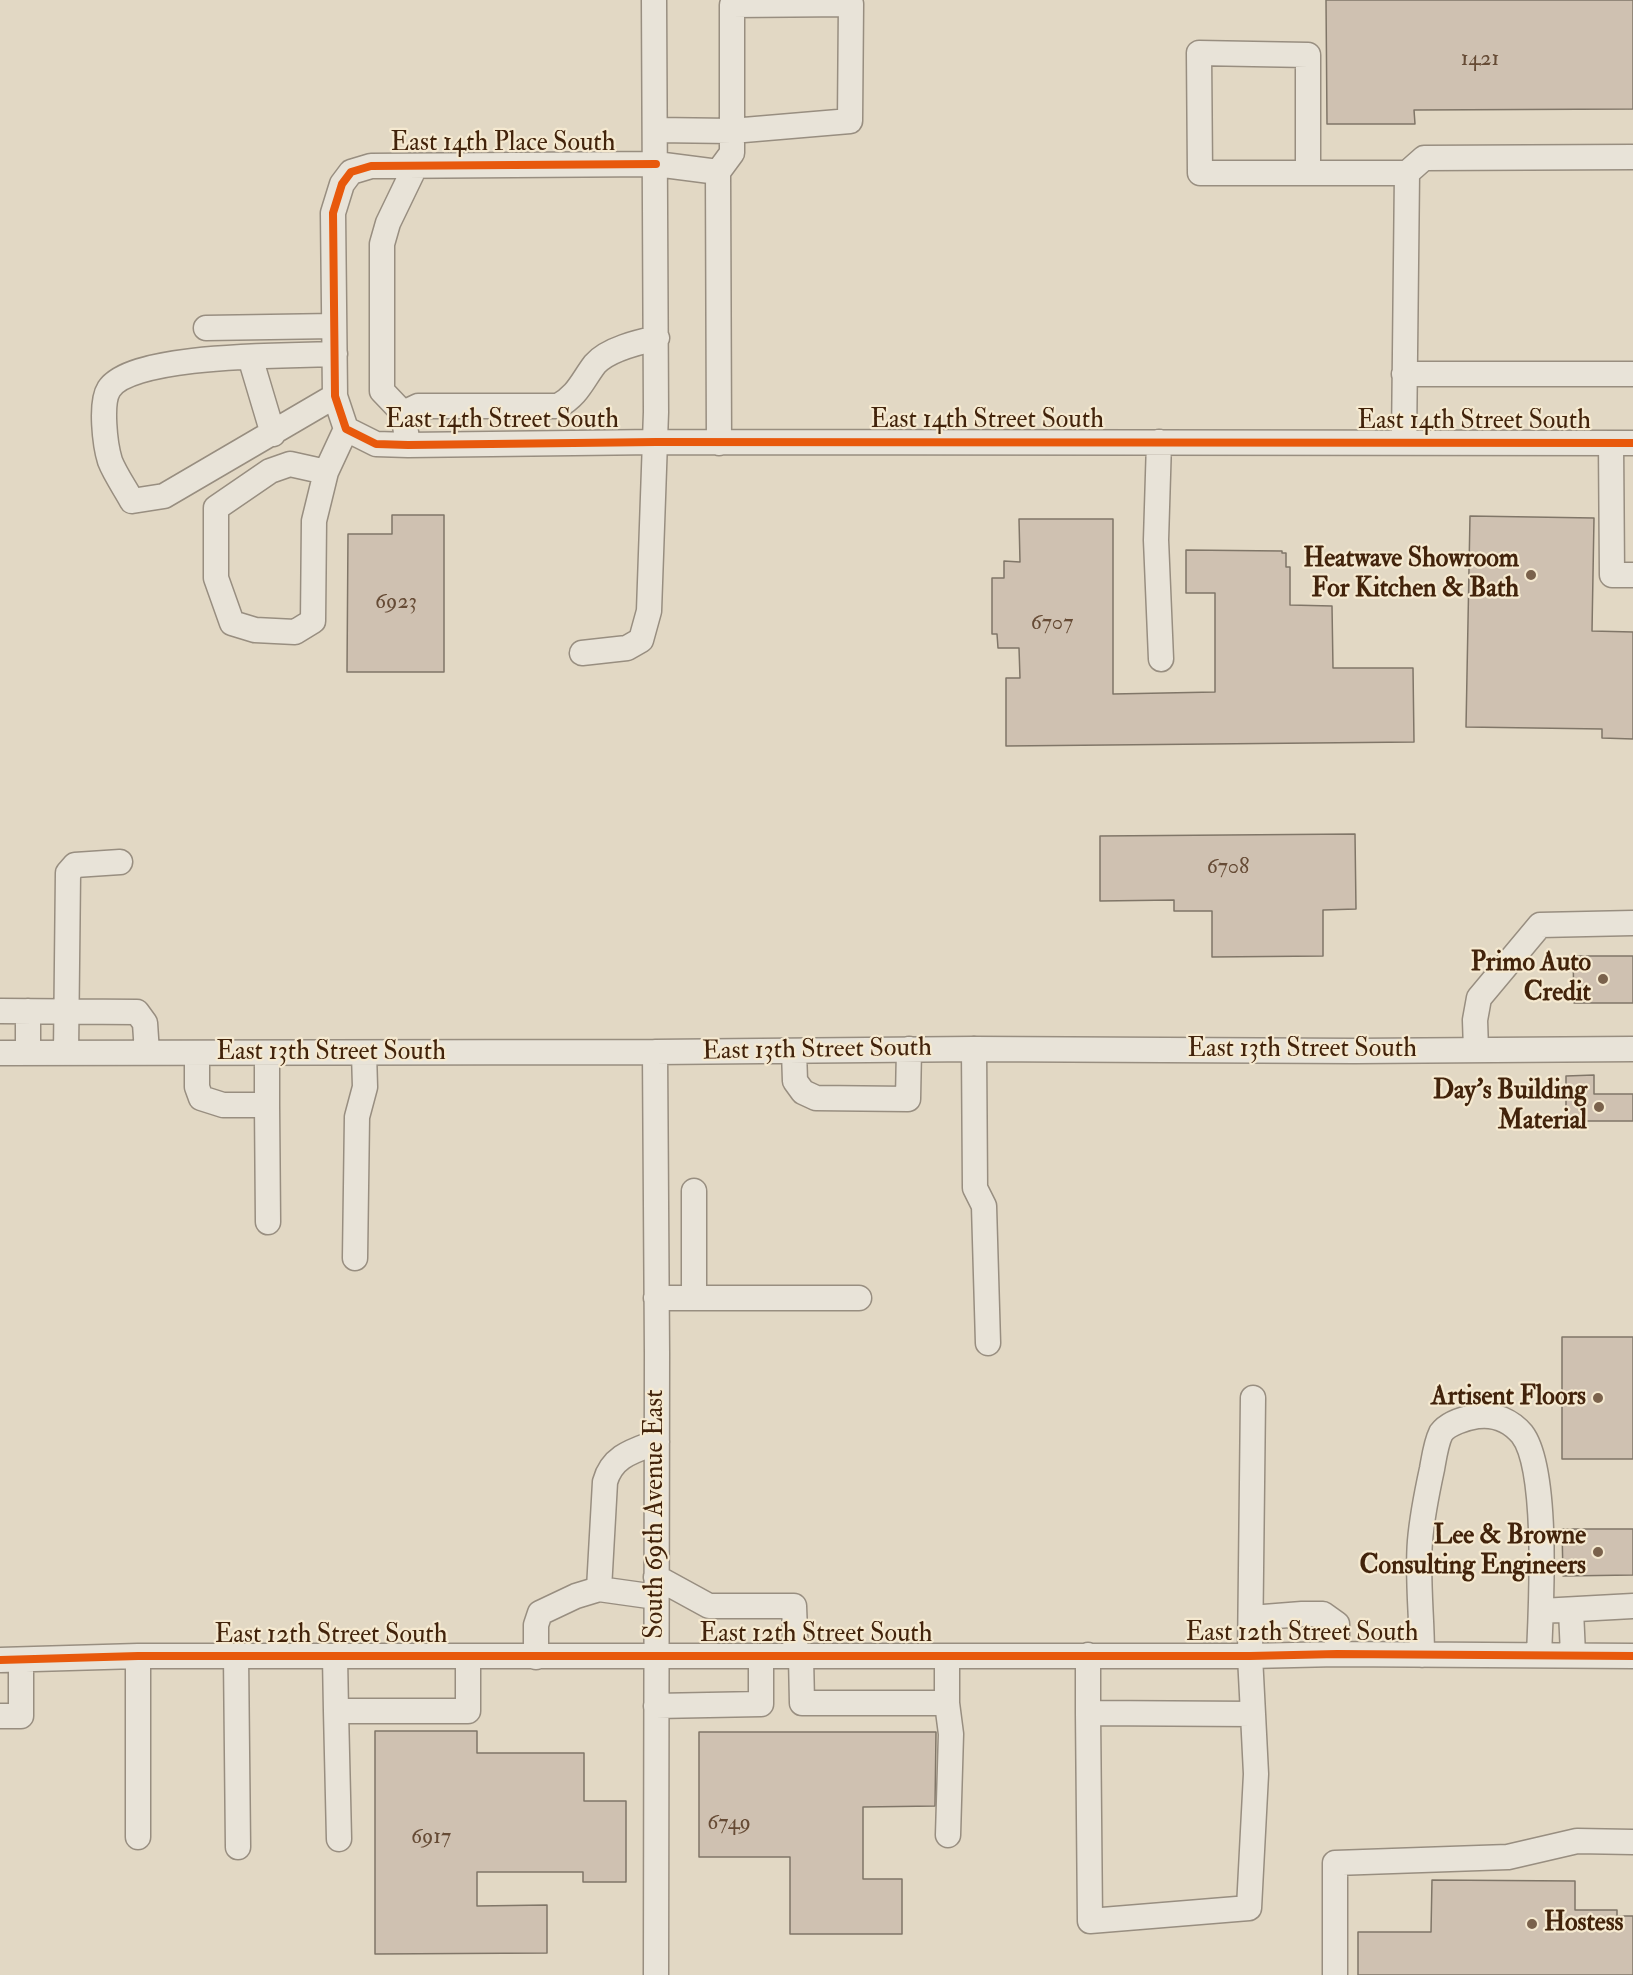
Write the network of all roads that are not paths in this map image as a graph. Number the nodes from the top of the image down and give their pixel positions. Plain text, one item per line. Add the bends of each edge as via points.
1 (654, 0) edge
2 (656, 130) junction
3 (732, 132) junction
4 (1633, 157) edge
5 (656, 164) junction
6 (416, 167) junction
7 (718, 172) junction
8 (1308, 173) junction
9 (1407, 173) junction
10 (334, 326) junction
11 (206, 328) dead end
12 (657, 338) junction
13 (334, 354) junction
14 (250, 357) junction
15 (1404, 374) junction
16 (1633, 374) edge
17 (335, 396) junction
18 (558, 406) junction
19 (403, 413) junction
20 (346, 429) junction
21 (273, 434) junction
22 (656, 442) junction
23 (1159, 442) junction
24 (719, 443) junction
25 (1404, 443) junction
26 (1622, 443) edge
27 (566, 444) junction
28 (408, 445) junction
29 (326, 472) junction
30 (1633, 575) edge
31 (582, 653) dead end
32 (1161, 659) dead end
33 (120, 862) dead end
34 (1633, 923) edge
35 (0, 1011) edge
36 (28, 1011) junction
37 (66, 1012) junction
38 (909, 1049) junction
39 (974, 1049) junction
40 (1633, 1049) edge
41 (1476, 1050) junction
42 (794, 1051) junction
43 (655, 1052) junction
44 (0, 1053) edge
45 (28, 1053) junction
46 (66, 1053) junction
47 (147, 1053) junction
48 (196, 1053) junction
49 (267, 1053) junction
50 (364, 1053) junction
51 (267, 1105) junction
52 (694, 1191) dead end
53 (268, 1222) dead end
54 (356, 1258) dead end
55 (694, 1297) junction
56 (656, 1298) junction
57 (858, 1298) dead end
58 (988, 1343) dead end
59 (1253, 1398) dead end
60 (657, 1442) junction
61 (656, 1587) junction
62 (599, 1589) junction
63 (1633, 1606) edge
64 (1571, 1610) junction
65 (1541, 1611) junction
66 (1251, 1618) junction
67 (1337, 1654) junction
68 (1088, 1655) junction
69 (1422, 1655) junction
70 (1539, 1655) junction
71 (1573, 1655) junction
72 (138, 1656) junction
73 (236, 1656) junction
74 (946, 1656) junction
75 (1250, 1656) junction
76 (1633, 1656) edge
77 (335, 1657) junction
78 (468, 1657) junction
79 (536, 1657) junction
80 (656, 1657) junction
81 (761, 1657) junction
82 (798, 1657) junction
83 (11, 1660) edge
84 (947, 1703) junction
85 (656, 1706) junction
86 (336, 1711) junction
87 (1088, 1713) junction
88 (1253, 1714) junction
89 (0, 1716) edge
90 (948, 1835) dead end
91 (138, 1837) dead end
92 (339, 1839) dead end
93 (1633, 1842) edge
94 (238, 1847) dead end
95 (656, 1975) edge
96 (1335, 1975) edge

1 - 2 street
2 - 3 street
2 - 5 street
3 - 3 street via 850,121 851,4 732,5
3 - 7 street via 732,153
4 - 9 street via 1424,158
5 - 6 street, East 14th Place South
5 - 7 street, East 14th Place South
5 - 12 street
6 - 10 street, East 14th Place South via 371,166 351,172 342,184 333,213
6 - 19 street via 382,244 382,391
7 - 24 street
8 - 8 street via 1200,173 1199,53 1308,55
8 - 9 street
9 - 15 street
10 - 11 street
10 - 13 street
12 - 18 street via 629,344 597,362 570,400
12 - 22 street
13 - 14 street
13 - 17 street
14 - 21 street
14 - 21 street via 196,359 139,370 110,387 104,421 110,461 132,501 165,496
15 - 16 street
15 - 25 street
17 - 20 street
17 - 21 street
18 - 19 street via 418,406
18 - 27 street
19 - 28 street
20 - 28 street, East 14th Street South via 376,444
20 - 29 street
22 - 24 street, East 14th Street South
22 - 27 street, East 14th Street South
22 - 31 street via 649,611 641,639 627,648
23 - 24 street, East 14th Street South
23 - 25 street, East 14th Street South
23 - 32 street via 1156,540
25 - 26 street, East 14th Street South
26 - 30 street via 1612,575
27 - 28 street, East 14th Street South
29 - 29 street via 314,521 313,621 295,633 255,630 232,623 216,578 216,508 270,471 290,464
33 - 37 street via 75,865 68,873
34 - 41 street via 1540,925 1479,998
35 - 36 street
36 - 37 street
36 - 45 street
37 - 46 street
37 - 47 street via 137,1012 145,1023
38 - 39 street, East 13th Street South
38 - 42 street, East 13th Street South
38 - 42 street via 908,1099 816,1098 802,1092 795,1081
39 - 41 street, East 13th Street South
39 - 58 street via 975,1188 984,1206
40 - 41 street, East 13th Street South
42 - 43 street, East 13th Street South
43 - 50 street, East 13th Street South
43 - 56 street, South 69th Avenue East
44 - 45 street, East 13th Street South
45 - 46 street, East 13th Street South
46 - 47 street, East 13th Street South
47 - 48 street, East 13th Street South
48 - 49 street, East 13th Street South
48 - 51 street via 196,1087 201,1098 223,1105
49 - 50 street, East 13th Street South
49 - 51 street
50 - 54 street via 365,1087 357,1117
51 - 53 street
52 - 55 street
55 - 56 street
55 - 57 street
56 - 60 street, South 69th Avenue East
59 - 66 street
60 - 61 street, South 69th Avenue East
60 - 62 street via 626,1454 608,1470
61 - 62 street
61 - 80 street, South 69th Avenue East
61 - 82 street via 709,1606 794,1606
62 - 79 street via 540,1613
63 - 64 street
64 - 65 street
64 - 71 street
65 - 69 street via 1538,1491 1523,1436 1510,1423 1493,1415 1458,1421 1442,1432 1426,1493 1420,1541
65 - 70 street
66 - 67 street via 1323,1614 1336,1624
66 - 75 street
67 - 69 street, East 12th Street South
67 - 75 street, East 12th Street South
68 - 74 street, East 12th Street South
68 - 75 street, East 12th Street South
68 - 87 street
69 - 70 street, East 12th Street South
70 - 71 street, East 12th Street South
71 - 76 street, East 12th Street South
72 - 73 street, East 12th Street South
72 - 83 street, East 12th Street South
72 - 91 street
73 - 77 street, East 12th Street South
73 - 94 street
74 - 82 street, East 12th Street South
74 - 84 street
75 - 88 street
77 - 78 street, East 12th Street South
77 - 86 street
78 - 79 street, East 12th Street South
78 - 86 street via 468,1710
79 - 80 street, East 12th Street South
80 - 81 street, East 12th Street South
80 - 85 street, South 69th Avenue East
81 - 82 street, East 12th Street South
81 - 85 street via 761,1704
82 - 84 street via 802,1703
83 - 89 street via 21,1716
84 - 90 street via 951,1734
85 - 95 street, South 69th Avenue East
86 - 92 street
87 - 88 street
87 - 88 street via 1090,1921 1249,1908 1256,1774
93 - 96 street via 1577,1841 1508,1857 1335,1863

